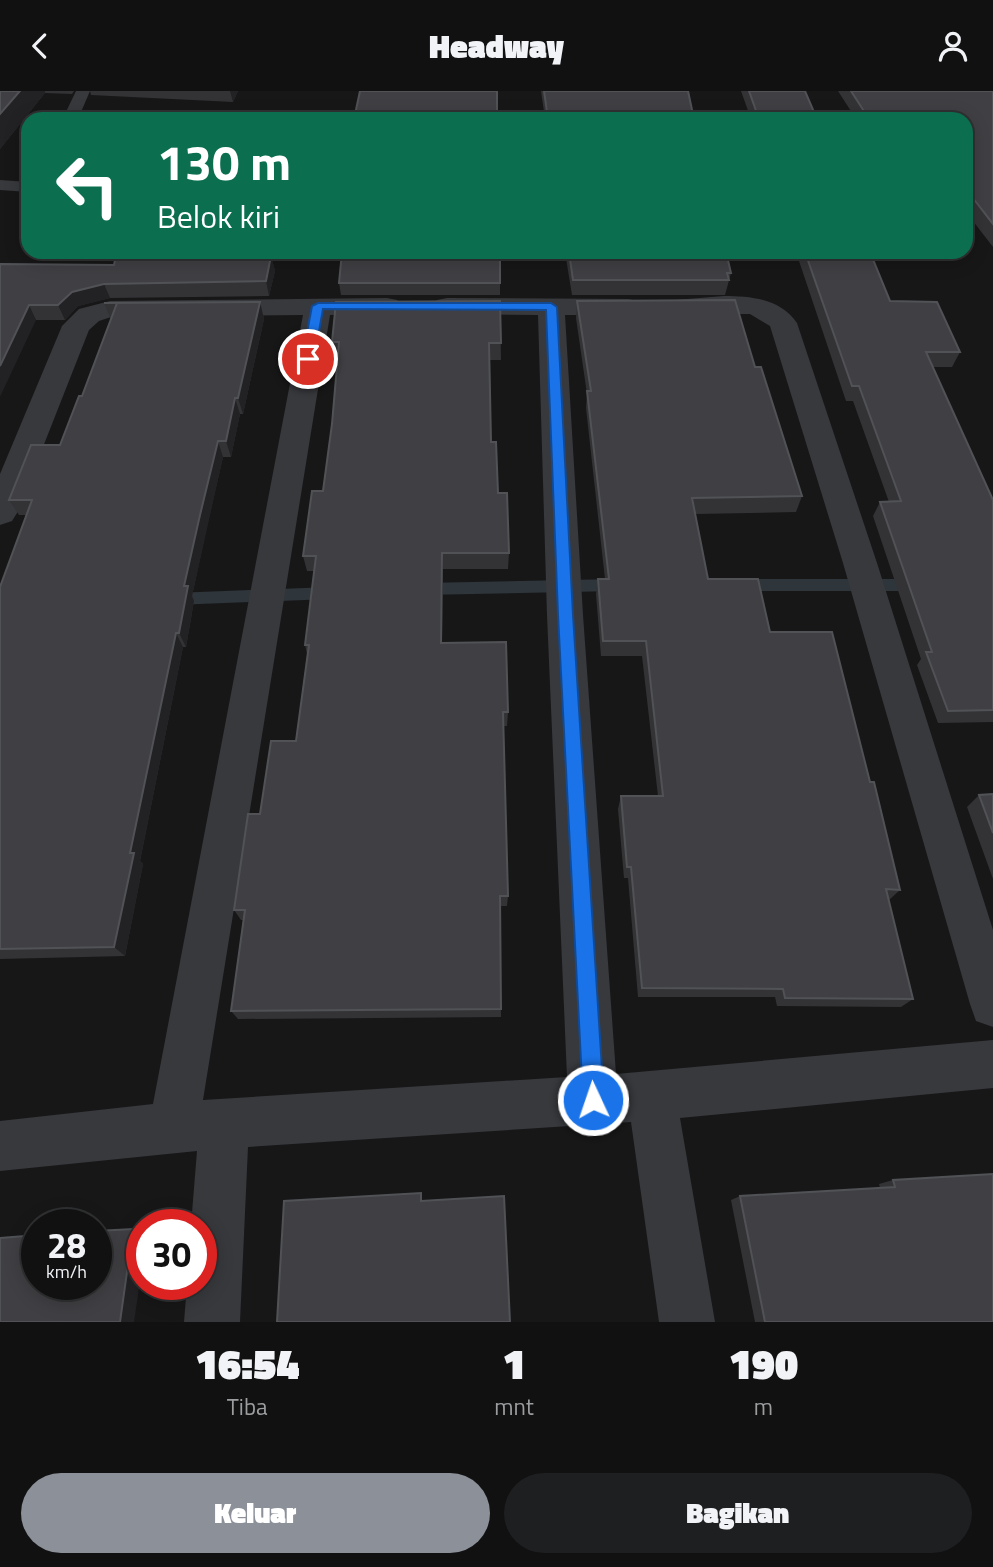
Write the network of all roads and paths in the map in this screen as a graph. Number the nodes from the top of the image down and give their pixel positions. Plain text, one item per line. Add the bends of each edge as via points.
1 (83, 91) edge
2 (73, 112) edge
3 (21, 183) edge
4 (0, 185) edge
5 (318, 306) junction
6 (551, 307) junction
7 (0, 513) edge
8 (993, 1004) edge
9 (993, 1063) edge
10 (652, 1096) junction
11 (593, 1100) junction
12 (224, 1123) junction
13 (174, 1127) junction
14 (0, 1146) edge
15 (212, 1322) edge
16 (687, 1322) edge

1 - 2 lane
3 - 4 lane
5 - 6 street
5 - 7 street via 110,309 83,320 76,326
5 - 13 street
6 - 8 street via 754,306 769,310 783,323
6 - 11 street
9 - 10 street
10 - 11 street
10 - 16 street
11 - 12 street
12 - 13 street
12 - 15 street
13 - 14 street

